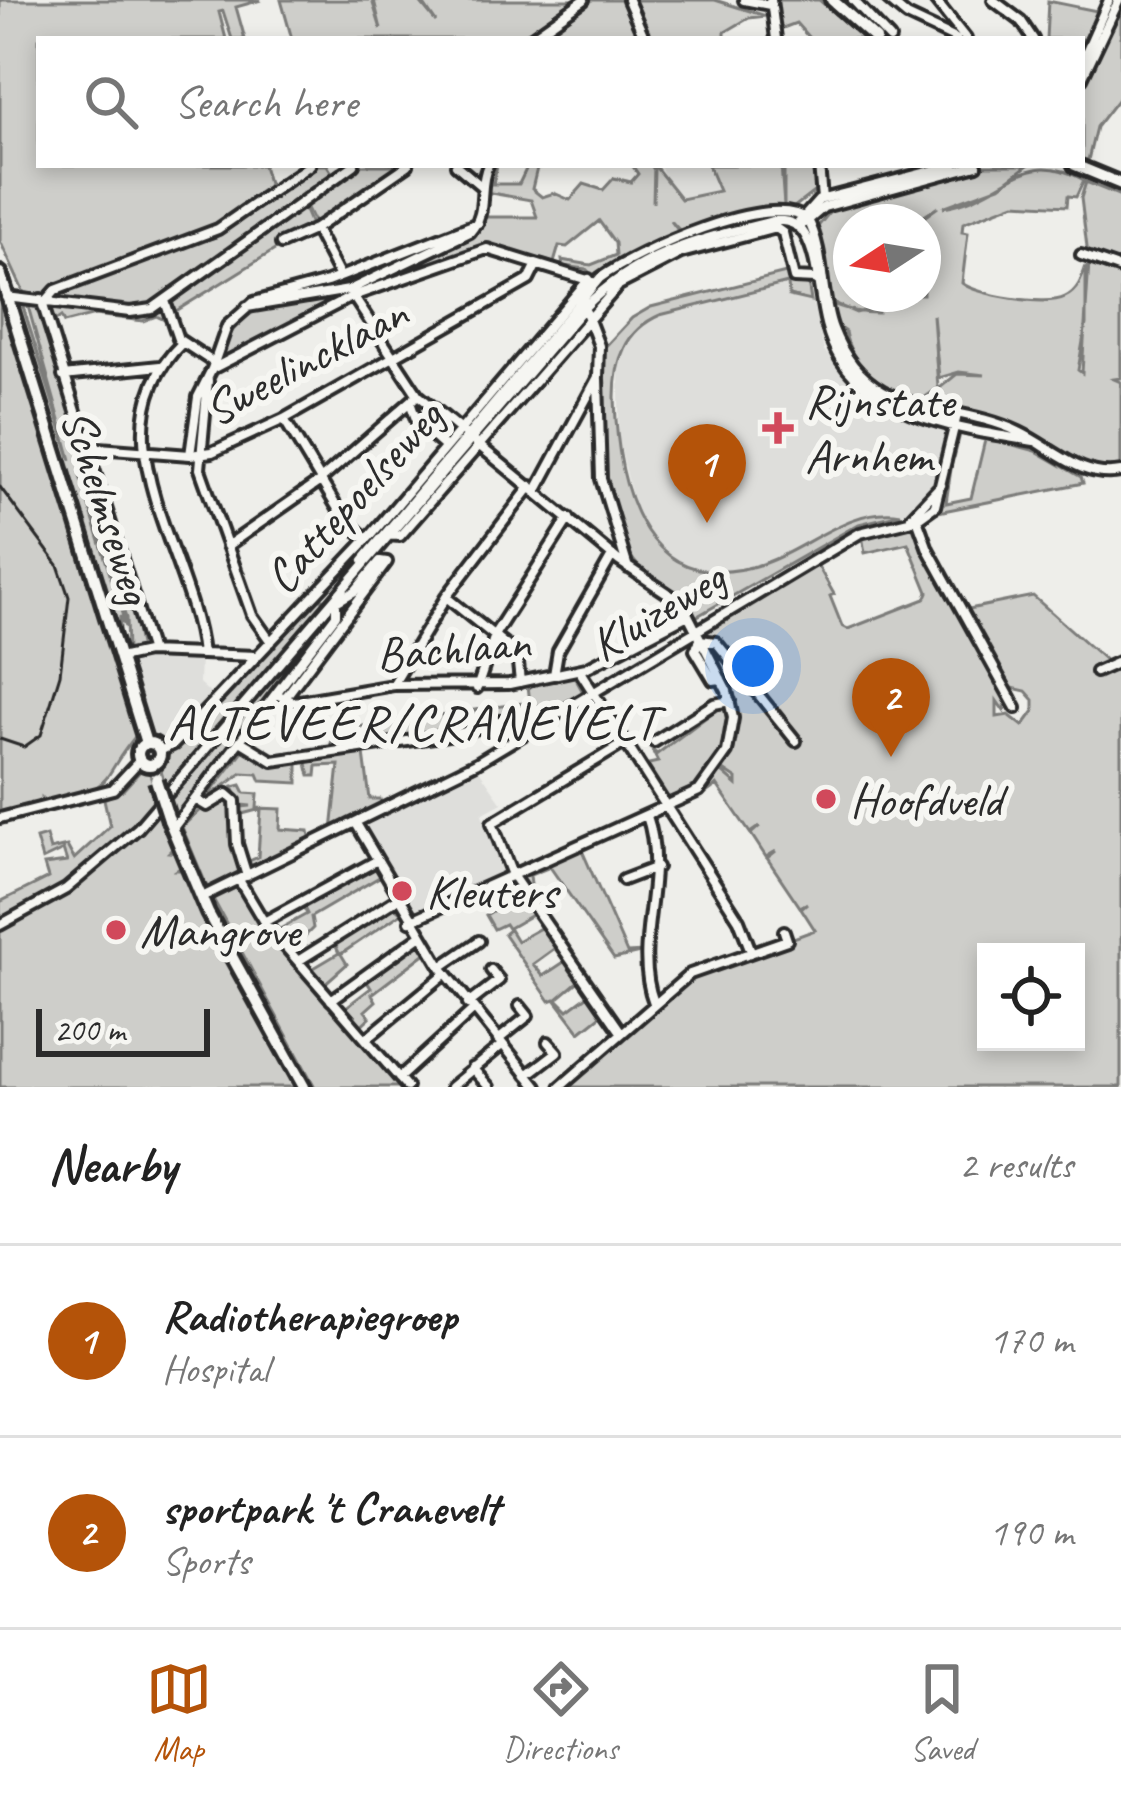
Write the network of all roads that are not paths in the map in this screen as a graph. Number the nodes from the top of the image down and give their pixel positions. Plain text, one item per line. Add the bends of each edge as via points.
1 (584, 0) edge
2 (628, 0) edge
3 (744, 0) edge
4 (832, 0) edge
5 (854, 0) edge
6 (888, 0) edge
7 (935, 0) edge
8 (993, 0) edge
9 (1109, 0) edge
10 (1119, 0) edge
11 (771, 2) edge
12 (533, 36) edge
13 (644, 36) edge
14 (776, 36) edge
15 (873, 36) edge
16 (887, 36) edge
17 (950, 36) edge
18 (964, 36) edge
19 (1031, 36) edge
20 (1085, 54) edge
21 (1085, 72) edge
22 (306, 168) edge
23 (333, 168) edge
24 (350, 168) edge
25 (404, 168) edge
26 (460, 168) edge
27 (487, 168) edge
28 (819, 168) edge
29 (944, 168) edge
30 (965, 168) edge
31 (1083, 168) edge
32 (340, 175) junction
33 (1121, 184) edge
34 (481, 186) junction
35 (823, 204) junction
36 (478, 223) junction
37 (802, 223) junction
38 (761, 228) junction
39 (315, 229) junction
40 (281, 244) dead end
41 (1081, 255) dead end
42 (536, 266) junction
43 (1121, 269) edge
44 (0, 273) edge
45 (340, 277) junction
46 (814, 279) junction
47 (595, 284) junction
48 (2, 291) edge
49 (351, 293) junction
50 (45, 299) junction
51 (165, 301) junction
52 (246, 307) junction
53 (583, 308) junction
54 (831, 332) junction
55 (182, 343) junction
56 (391, 358) junction
57 (160, 366) junction
58 (211, 371) junction
59 (63, 376) junction
60 (598, 377) junction
61 (414, 399) junction
62 (284, 419) junction
63 (956, 419) junction
64 (470, 436) junction
65 (86, 447) junction
66 (446, 447) junction
67 (144, 452) junction
68 (195, 455) junction
69 (1121, 472) edge
70 (320, 480) junction
71 (534, 488) junction
72 (916, 517) junction
73 (568, 518) junction
74 (391, 535) junction
75 (366, 538) junction
76 (227, 546) junction
77 (612, 556) junction
78 (628, 568) junction
79 (316, 595) junction
80 (446, 597) junction
81 (335, 600) junction
82 (688, 615) junction
83 (695, 628) junction
84 (496, 637) junction
85 (700, 640) junction
86 (271, 642) junction
87 (151, 652) junction
88 (202, 654) junction
89 (258, 656) junction
90 (119, 658) junction
91 (1121, 661) edge
92 (579, 670) junction
93 (1096, 672) dead end
94 (554, 675) junction
95 (520, 682) junction
96 (392, 685) junction
97 (477, 688) junction
98 (592, 692) junction
99 (280, 696) junction
100 (730, 701) junction
101 (1016, 708) dead end
102 (544, 720) junction
103 (796, 741) dead end
104 (242, 742) junction
105 (654, 742) dead end
106 (146, 743) junction
107 (623, 744) junction
108 (160, 751) junction
109 (146, 762) junction
110 (197, 800) junction
111 (664, 808) junction
112 (647, 816) junction
113 (0, 818) edge
114 (170, 824) junction
115 (357, 825) junction
116 (376, 861) junction
117 (657, 867) junction
118 (512, 875) junction
119 (243, 878) junction
120 (622, 880) dead end
121 (200, 897) junction
122 (397, 899) junction
123 (410, 921) junction
124 (265, 922) junction
125 (0, 925) edge
126 (784, 931) dead end
127 (420, 936) junction
128 (479, 941) dead end
129 (751, 951) junction
130 (298, 962) junction
131 (443, 970) junction
132 (491, 970) dead end
133 (331, 1000) junction
134 (654, 1003) junction
135 (470, 1006) junction
136 (520, 1006) dead end
137 (621, 1032) junction
138 (366, 1039) junction
139 (500, 1042) junction
140 (548, 1042) dead end
141 (472, 1069) junction
142 (527, 1075) junction
143 (399, 1078) junction
144 (304, 1087) edge
145 (407, 1087) edge
146 (451, 1087) edge
147 (489, 1087) edge
148 (537, 1087) edge
149 (560, 1087) edge

1 - 12 street
2 - 13 street
3 - 11 street
4 - 15 main road
5 - 16 street
6 - 17 street
7 - 18 street
8 - 19 street
9 - 20 street
10 - 21 street
11 - 14 street
22 - 50 street via 218,229
23 - 32 street
24 - 32 street
25 - 39 street
26 - 34 street
27 - 34 street
28 - 35 street
29 - 35 street
30 - 35 street
31 - 33 main road
32 - 51 street
34 - 36 street
35 - 37 street
36 - 45 street
36 - 49 street
37 - 38 street, Cattepoelseweg
37 - 46 street
37 - 47 street, Cattepoelseweg via 778,211 674,238
37 - 54 street
38 - 46 street, Cattepoelseweg via 784,236 794,278
38 - 47 street, Cattepoelseweg via 664,250
38 - 53 street, Cattepoelseweg via 656,262
39 - 40 street
39 - 45 street
41 - 43 street
42 - 47 street
42 - 49 street via 483,250
42 - 56 street, Sweelincklaan via 531,279
44 - 48 main road, Schelmseweg
45 - 52 street
46 - 54 street
47 - 53 street, Cattepoelseweg
47 - 64 street, Cattepoelseweg via 580,288
48 - 50 street
48 - 90 main road, Schelmseweg
49 - 52 street
49 - 56 street
49 - 58 street
50 - 51 street via 136,312
50 - 59 street
51 - 55 street
52 - 58 street via 227,326
53 - 60 street via 599,346
53 - 64 street, Cattepoelseweg
53 - 64 street, Cattepoelseweg
54 - 63 street via 868,381
54 - 63 street via 869,393 897,408
55 - 57 street
55 - 58 street
56 - 61 street
56 - 62 street, Sweelincklaan
57 - 59 street
57 - 67 street
58 - 68 street
59 - 65 street
60 - 71 street
60 - 78 street via 601,479
61 - 64 street
61 - 66 street via 417,422
61 - 70 street
62 - 68 street, Sweelincklaan
62 - 70 street
63 - 69 street via 1007,428 1088,471
63 - 72 street, Kluizeweg via 942,484
64 - 66 street, Cattepoelseweg
64 - 71 street
64 - 74 street, Cattepoelseweg
64 - 74 street, Cattepoelseweg
65 - 67 street, Sweelincklaan
65 - 87 street
66 - 75 street, Cattepoelseweg
67 - 68 street, Sweelincklaan
67 - 88 street
68 - 76 street
70 - 75 street
70 - 76 street
71 - 73 street
71 - 80 street
72 - 83 street, Kluizeweg via 860,533
72 - 101 street
73 - 77 street
73 - 84 street
74 - 81 street, Cattepoelseweg
75 - 79 street, Cattepoelseweg
76 - 86 street
77 - 78 street
77 - 94 street via 558,651
78 - 82 street via 677,597
79 - 81 street
79 - 86 street, Cattepoelseweg
80 - 84 street
80 - 96 street
81 - 99 street, Cattepoelseweg via 336,615
81 - 99 street, Cattepoelseweg via 387,562
81 - 125 street, Cattepoelseweg via 138,828 66,889
82 - 83 street
82 - 92 street, Bachlaan
83 - 85 street
83 - 98 street, Kluizeweg
84 - 95 street via 517,654
84 - 97 street
85 - 100 street
85 - 103 street via 716,642
86 - 89 street, Cattepoelseweg
87 - 88 street
87 - 90 street
88 - 89 street
89 - 108 street, Cattepoelseweg
90 - 106 main road, Schelmseweg
91 - 93 street
92 - 94 street, Bachlaan
92 - 98 street
94 - 95 street, Bachlaan
95 - 97 street, Bachlaan
96 - 97 street, Bachlaan
96 - 99 street, Bachlaan via 294,702
98 - 102 street, Kluizeweg
98 - 107 street
99 - 104 street, Cattepoelseweg
100 - 105 street
100 - 111 street via 732,734 721,766 699,791
102 - 104 street via 533,711 461,733 275,761
102 - 115 street, Kluizeweg
104 - 110 street, Cattepoelseweg
106 - 108 main road
106 - 109 main road via 139,749
107 - 111 street
107 - 118 street via 493,821
108 - 109 main road
109 - 113 street via 117,788
109 - 114 main road, bridge
110 - 114 street, Cattepoelseweg
110 - 119 street via 207,806 227,794 235,801
111 - 112 street
111 - 129 street
112 - 117 street
112 - 118 street
114 - 121 main road
115 - 116 street
115 - 119 street, Kluizeweg
116 - 122 street
116 - 124 street
117 - 120 street
117 - 134 street via 646,962
118 - 123 street
118 - 137 street
119 - 121 street, Kluizeweg
119 - 124 street
121 - 144 main road
122 - 123 street
122 - 130 street
123 - 127 street
124 - 130 street
126 - 129 street via 787,940
127 - 131 street
127 - 133 street
128 - 131 street
129 - 134 street via 690,974
130 - 133 street
131 - 135 street
131 - 138 street
132 - 135 street via 499,980
133 - 138 street
134 - 137 street
135 - 139 street
135 - 143 street
136 - 139 street via 528,1016
137 - 149 street
138 - 143 street
139 - 141 street
139 - 142 street
140 - 142 street via 556,1052
141 - 146 street
141 - 147 street
142 - 148 street
143 - 145 street

